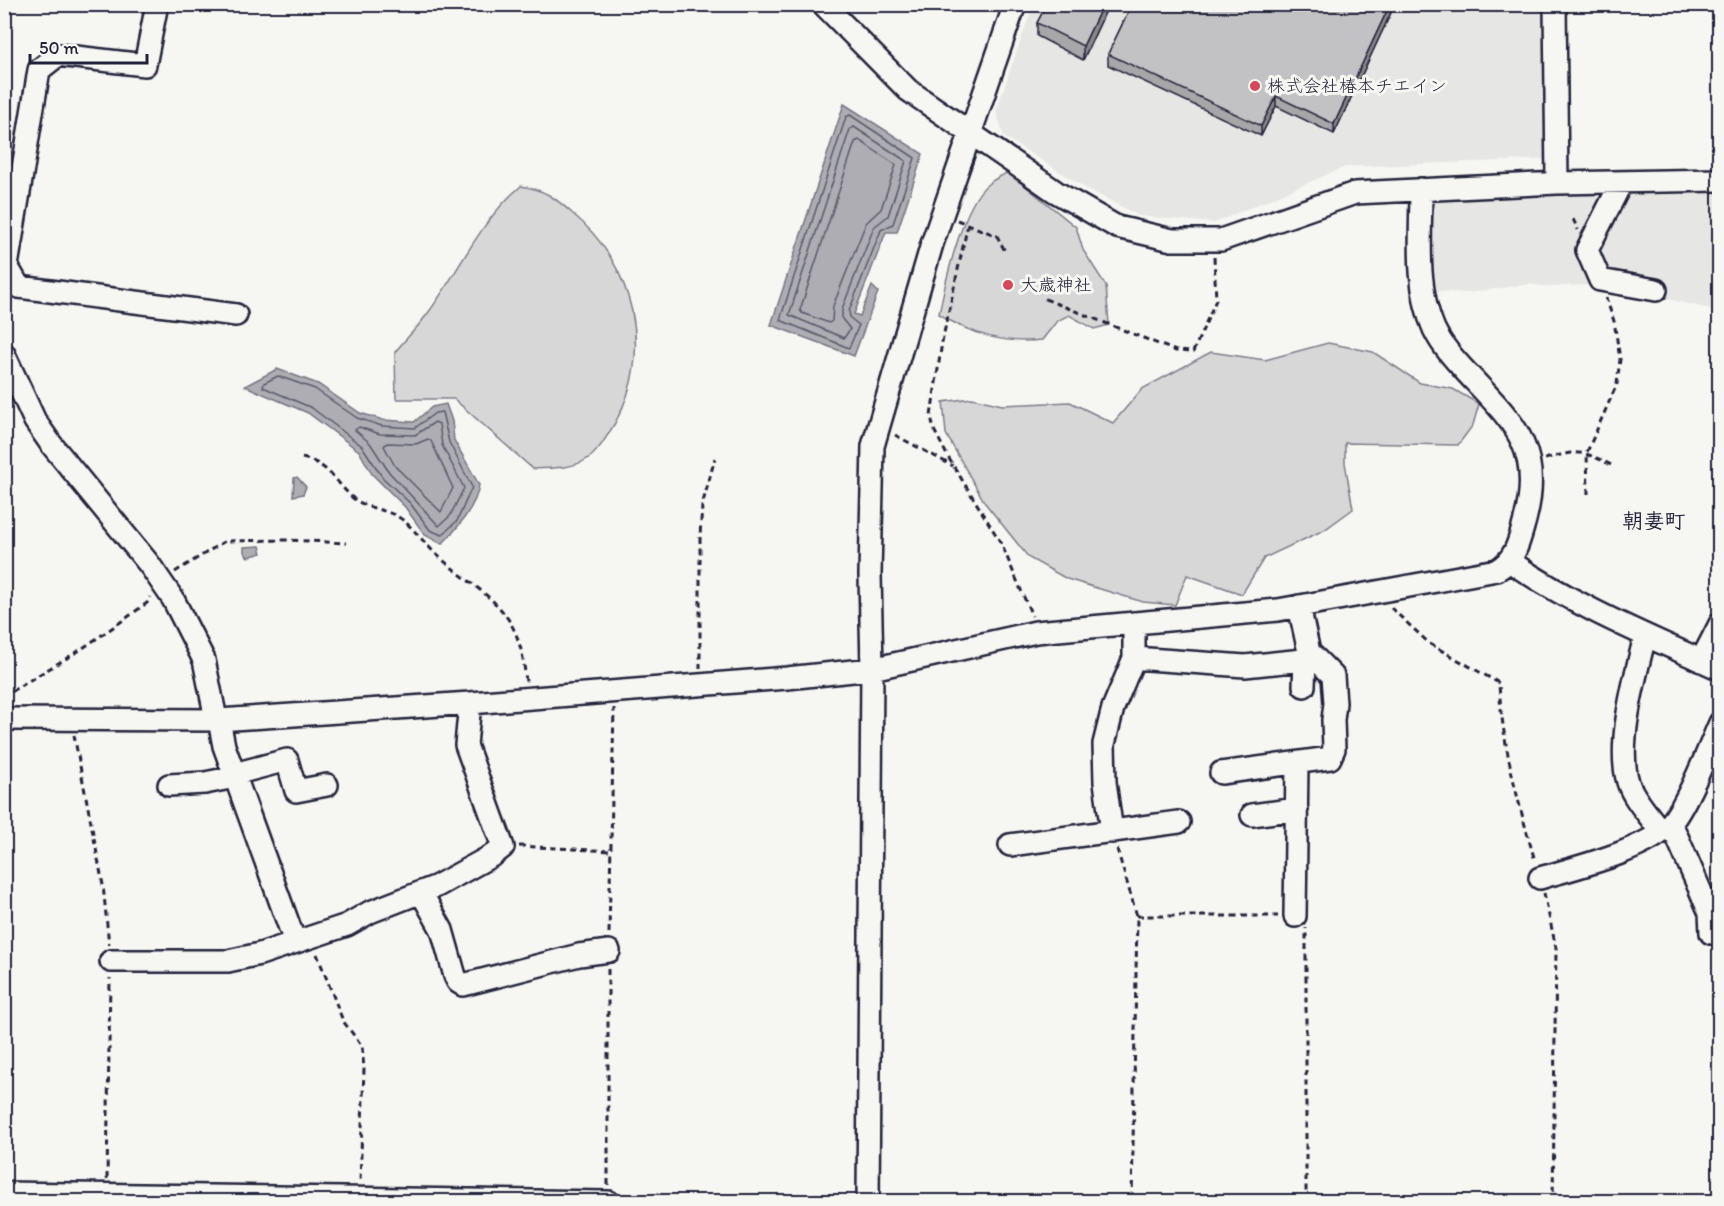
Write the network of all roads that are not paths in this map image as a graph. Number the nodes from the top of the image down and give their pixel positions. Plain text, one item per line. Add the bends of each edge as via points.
1 (157, 4) edge
2 (823, 4) edge
3 (1015, 4) edge
4 (1555, 4) edge
5 (969, 131) junction
6 (1719, 180) edge
7 (1617, 182) junction
8 (1557, 183) junction
9 (1421, 189) junction
10 (1656, 290) dead end
11 (236, 315) dead end
12 (4, 354) edge
13 (1511, 562) junction
14 (1299, 606) junction
15 (1134, 623) junction
16 (1719, 624) edge
17 (1645, 636) junction
18 (1134, 658) junction
19 (1309, 660) junction
20 (1710, 665) edge
21 (872, 669) junction
22 (1304, 686) dead end
23 (470, 704) junction
24 (4, 719) edge
25 (218, 719) junction
26 (1719, 723) edge
27 (1297, 763) junction
28 (1221, 773) dead end
29 (234, 775) junction
30 (169, 784) dead end
31 (327, 785) dead end
32 (1296, 809) junction
33 (1252, 815) dead end
34 (1179, 822) dead end
35 (1665, 829) junction
36 (1112, 832) junction
37 (1010, 845) dead end
38 (1540, 878) road end
39 (421, 892) junction
40 (1294, 916) road end
41 (1711, 933) dead end
42 (302, 940) junction
43 (609, 951) dead end
44 (111, 961) dead end
45 (4, 1193) edge
46 (609, 1202) edge
47 (868, 1202) edge

1 - 11 street via 145,65 58,55 39,70 7,266 19,287
2 - 5 street via 908,90
3 - 5 street
4 - 8 street
5 - 9 street via 1056,192 1117,227 1172,240 1221,240 1355,194
5 - 21 street via 873,446
6 - 7 street
7 - 8 street
7 - 10 street via 1618,189 1587,250 1600,280
8 - 9 street
9 - 13 street via 1423,278 1434,329 1448,353 1521,434 1529,463 1528,508
12 - 25 street via 35,421 173,600 204,660
13 - 14 street via 1497,570
13 - 17 street via 1552,591
14 - 15 street
14 - 19 street
15 - 18 street
15 - 21 street via 1036,632
16 - 20 street
17 - 20 street
17 - 35 street via 1624,765 1629,785
18 - 19 street via 1245,666
18 - 36 street via 1113,708 1104,744
19 - 22 street
19 - 27 street via 1333,676 1334,749 1330,758
21 - 23 street
21 - 47 street
23 - 25 street
23 - 39 street via 466,745 502,847
24 - 25 street
25 - 29 street
26 - 35 street via 1703,762
27 - 28 street
27 - 32 street
29 - 30 street via 205,783
29 - 31 street via 287,760 296,791
29 - 42 street
32 - 33 street
32 - 40 street
34 - 36 street
35 - 38 street via 1656,837 1598,861
35 - 41 street via 1675,832 1710,913
36 - 37 street
39 - 42 street
39 - 43 street via 439,923 455,976 463,985
42 - 44 street via 228,961
45 - 46 street

